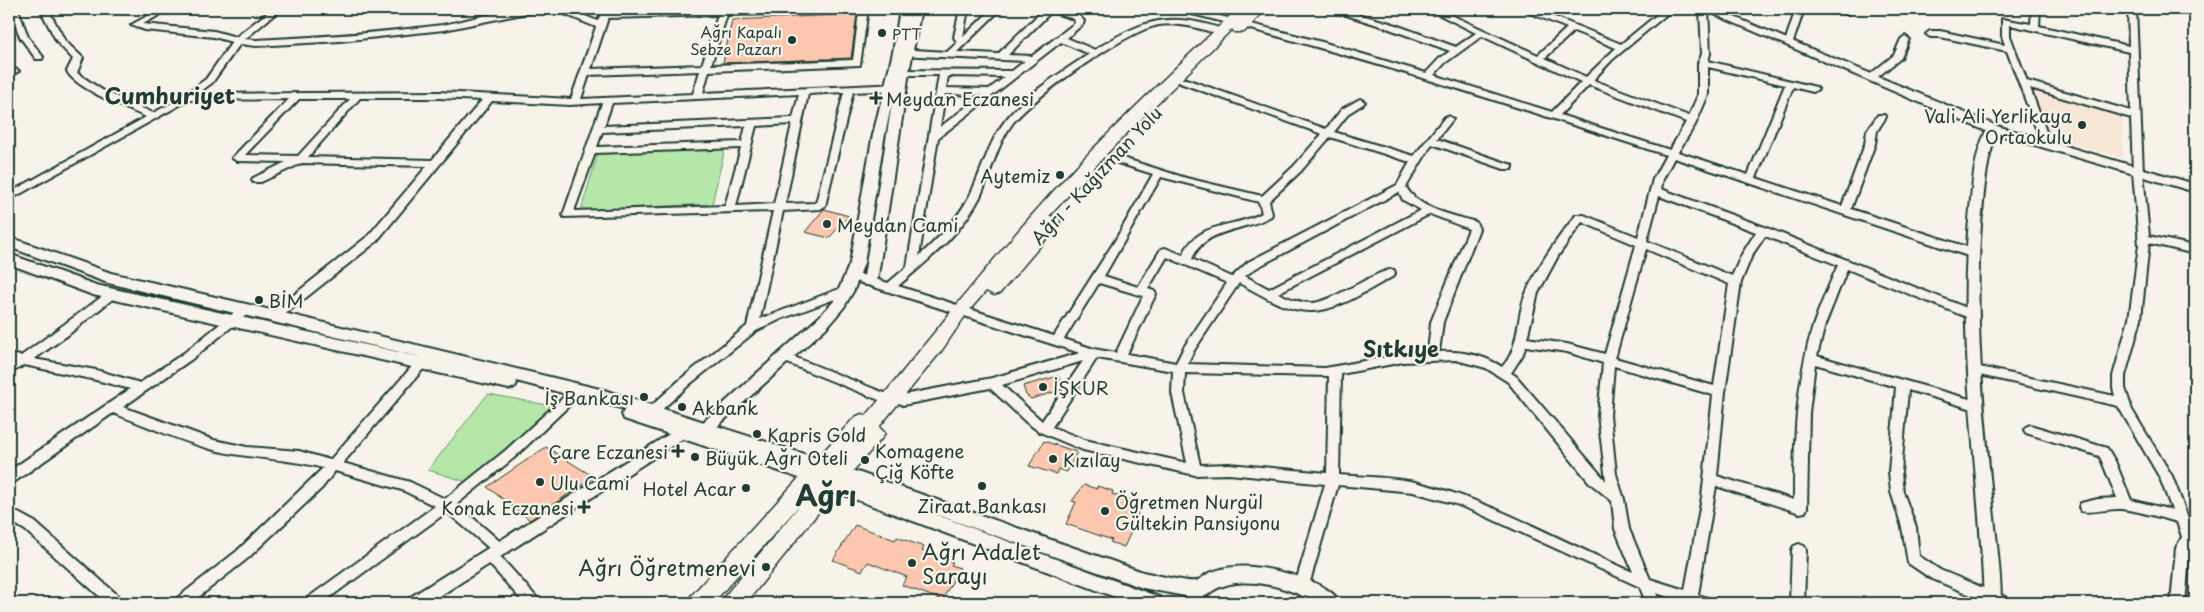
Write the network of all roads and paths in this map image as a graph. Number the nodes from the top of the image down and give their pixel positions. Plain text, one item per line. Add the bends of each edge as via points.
1 (14, 9) edge
2 (44, 9) edge
3 (166, 9) edge
4 (276, 9) edge
5 (532, 9) edge
6 (560, 9) edge
7 (905, 9) edge
8 (916, 9) edge
9 (964, 9) edge
10 (997, 9) edge
11 (1049, 9) edge
12 (1182, 9) edge
13 (1259, 9) edge
14 (1331, 9) edge
15 (1432, 9) edge
16 (1528, 9) edge
17 (1670, 9) edge
18 (1705, 9) edge
19 (1800, 9) edge
20 (1834, 9) edge
21 (2036, 9) edge
22 (2132, 9) edge
23 (724, 11) edge
24 (1846, 11) dead end
25 (606, 12) edge
26 (1241, 18) edge
27 (602, 26) junction
28 (1573, 27) junction
29 (2036, 28) junction
30 (1222, 32) junction
31 (1482, 32) junction
32 (1930, 34) dead end
33 (1062, 39) junction
34 (1905, 39) dead end
35 (238, 40) junction
36 (1789, 42) junction
37 (962, 44) junction
38 (1622, 47) junction
39 (2011, 49) junction
40 (1456, 50) junction
41 (2134, 50) junction
42 (902, 52) junction
43 (950, 54) junction
44 (1097, 54) junction
45 (40, 57) dead end
46 (1001, 57) junction
47 (1034, 59) junction
48 (1539, 59) junction
49 (1703, 63) junction
50 (706, 68) junction
51 (585, 72) junction
52 (898, 72) junction
53 (944, 72) junction
54 (1014, 74) junction
55 (1428, 76) junction
56 (1871, 78) junction
57 (1183, 81) junction
58 (1587, 81) junction
59 (1790, 83) junction
60 (2024, 83) junction
61 (895, 88) junction
62 (849, 89) junction
63 (1813, 89) dead end
64 (940, 91) junction
65 (804, 92) junction
66 (992, 92) junction
67 (697, 96) junction
68 (188, 97) junction
69 (296, 97) junction
70 (356, 97) junction
71 (489, 98) junction
72 (608, 101) junction
73 (575, 102) junction
74 (1360, 102) dead end
75 (1554, 116) junction
76 (2136, 116) junction
77 (153, 117) junction
78 (1881, 118) dead end
79 (1448, 119) dead end
80 (798, 121) junction
81 (1692, 121) junction
82 (752, 122) junction
83 (598, 129) junction
84 (1994, 129) junction
85 (1328, 133) junction
86 (932, 138) junction
87 (1430, 140) junction
88 (746, 145) junction
89 (2046, 145) junction
90 (591, 150) junction
91 (1672, 154) junction
92 (1109, 157) junction
93 (300, 160) junction
94 (1416, 160) junction
95 (434, 163) junction
96 (1508, 167) dead end
97 (2138, 172) junction
98 (1158, 174) junction
99 (1750, 179) junction
100 (257, 180) dead end
101 (1402, 187) junction
102 (2195, 188) edge
103 (1656, 191) junction
104 (9, 197) edge
105 (1264, 200) junction
106 (777, 207) junction
107 (730, 208) junction
108 (1430, 210) junction
109 (1845, 211) junction
110 (1763, 231) junction
111 (2143, 238) junction
112 (9, 242) edge
113 (1641, 244) junction
114 (2195, 250) edge
115 (1972, 253) junction
116 (9, 260) edge
117 (1186, 260) junction
118 (1844, 264) junction
119 (912, 268) junction
120 (1390, 273) dead end
121 (853, 276) junction
122 (1096, 278) junction
123 (1235, 280) junction
124 (870, 282) junction
125 (1735, 282) junction
126 (889, 288) junction
127 (847, 290) junction
128 (1141, 292) junction
129 (1270, 293) junction
130 (111, 294) junction
131 (246, 309) junction
132 (967, 311) junction
133 (1973, 315) junction
134 (275, 316) junction
135 (231, 322) junction
136 (752, 328) junction
137 (1057, 341) junction
138 (1520, 341) junction
139 (1094, 353) junction
140 (1432, 356) junction
141 (784, 357) junction
142 (1120, 357) junction
143 (426, 358) junction
144 (1810, 358) junction
145 (15, 359) edge
146 (1609, 359) junction
147 (1179, 368) junction
148 (9, 370) edge
149 (1975, 370) junction
150 (1335, 371) junction
151 (1505, 372) junction
152 (992, 382) junction
153 (1902, 384) junction
154 (142, 388) junction
155 (1719, 392) junction
156 (571, 397) junction
157 (883, 397) junction
158 (903, 400) junction
159 (2122, 402) junction
160 (1976, 406) junction
161 (113, 408) junction
162 (653, 411) junction
163 (706, 428) junction
164 (1044, 429) junction
165 (2030, 430) dead end
166 (682, 432) junction
167 (859, 438) dead end
168 (332, 467) junction
169 (1195, 470) junction
170 (816, 471) junction
171 (9, 478) edge
172 (835, 478) junction
173 (1710, 479) junction
174 (1333, 480) junction
175 (1618, 499) junction
176 (446, 504) junction
177 (2126, 504) junction
178 (2086, 507) dead end
179 (9, 514) edge
180 (2182, 518) junction
181 (787, 522) dead end
182 (2192, 535) edge
183 (1799, 550) dead end
184 (495, 552) junction
185 (1644, 583) junction
186 (1302, 585) junction
187 (1194, 597) edge
188 (1691, 598) junction
189 (1997, 602) edge
190 (117, 603) edge
191 (181, 603) edge
192 (311, 603) edge
193 (415, 603) edge
194 (533, 603) edge
195 (699, 603) edge
196 (720, 603) edge
197 (732, 603) edge
198 (1152, 603) edge
199 (1331, 603) edge
200 (1653, 603) edge
201 (1705, 603) edge
202 (1797, 603) edge
203 (2178, 603) edge

1 - 45 street via 24,37
2 - 77 street via 59,40 78,58 73,74 99,92
3 - 35 street via 135,26 213,34
4 - 35 street
5 - 35 street via 444,27 373,35 256,43
6 - 27 street
7 - 42 street
8 - 42 street
9 - 37 street via 958,37
10 - 37 street
11 - 33 street via 1079,19 1079,24
11 - 46 street
12 - 26 street
13 - 26 main road, Ağrı - Kağızman Yolu
14 - 40 street
15 - 31 street
16 - 28 street
17 - 38 street
18 - 36 street
18 - 49 street via 1706,54
19 - 36 street
20 - 24 street
21 - 29 street
22 - 41 street
23 - 25 street
23 - 50 street
23 - 50 street via 864,9 857,63
25 - 27 street
26 - 30 main road, Ağrı - Kağızman Yolu
26 - 55 street
26 - 57 main road, Ağrı - Kağızman Yolu
27 - 51 street
28 - 38 street
28 - 48 street
29 - 39 street via 2004,21
29 - 41 street
30 - 44 street via 1185,22 1153,24 1132,32
30 - 132 main road, Ağrı - Kağızman Yolu via 1047,208
31 - 40 street
31 - 48 street
32 - 39 street
33 - 44 street
33 - 47 street
34 - 56 street via 1898,56
35 - 68 street via 209,81
36 - 56 street
37 - 43 street
38 - 58 street
39 - 60 street
40 - 55 street
41 - 76 street
42 - 43 street
42 - 52 street
43 - 46 street
44 - 119 street via 1048,88 1010,121 965,212 952,230
46 - 47 street
47 - 54 street
48 - 58 street
49 - 59 street
49 - 81 street via 1703,95
50 - 51 street
50 - 67 street
51 - 73 street
52 - 53 street
52 - 61 street
53 - 54 street
53 - 64 street
54 - 66 street
55 - 75 street
56 - 84 street
57 - 85 street
57 - 92 main road, Ağrı - Kağızman Yolu
58 - 75 street
58 - 81 street
59 - 63 street
59 - 99 street
60 - 76 street
60 - 89 street
61 - 62 street
61 - 121 street via 878,139
61 - 124 street
62 - 65 street
62 - 106 street via 820,206
64 - 66 street
64 - 86 street
65 - 67 street
65 - 80 street
66 - 86 street
67 - 72 street
68 - 69 street
68 - 77 street
69 - 70 street
69 - 93 street via 237,158
70 - 71 street via 438,94
70 - 93 street
71 - 73 street
71 - 95 street
72 - 73 street
72 - 83 street
74 - 85 street via 1342,113
75 - 91 street
76 - 97 street
77 - 104 street
78 - 109 street via 1872,131
79 - 87 street
80 - 82 street
80 - 106 street
81 - 91 street
82 - 83 street
82 - 88 street
83 - 90 street
84 - 89 street
84 - 115 street via 1982,155
85 - 94 street
85 - 105 street via 1282,185
86 - 119 street
87 - 94 street
87 - 96 street
88 - 90 street
88 - 107 street
89 - 97 street
90 - 107 street via 568,215
91 - 99 street
91 - 103 street via 1660,173
92 - 98 street
92 - 132 main road, Ağrı - Kağızman Yolu
93 - 95 street
93 - 100 street
94 - 101 street
95 - 134 street via 372,239
97 - 102 street
97 - 111 street
98 - 105 street
98 - 122 street
99 - 109 street
101 - 108 street via 1407,198
101 - 123 street via 1252,264
103 - 110 street
103 - 113 street
105 - 117 street via 1267,214 1260,220 1210,234 1195,243
106 - 107 street
106 - 136 street
108 - 129 street
108 - 140 street via 1466,222 1474,229 1437,322
109 - 115 street
110 - 118 street
110 - 125 street via 1746,254
111 - 114 street
111 - 159 street via 2136,320 2119,376
112 - 131 main road via 108,278
113 - 125 street
113 - 138 street via 1580,217 1549,262 1532,294
113 - 146 street
115 - 133 street
116 - 130 main road
117 - 123 street
117 - 128 street via 1165,252
118 - 133 street
118 - 144 street via 1816,330
119 - 126 street
120 - 129 street via 1320,306 1301,305
121 - 124 street
121 - 127 street
122 - 128 street
122 - 137 street
123 - 129 street
123 - 147 street
124 - 126 street
125 - 155 street
126 - 132 street
127 - 136 street
127 - 141 street via 839,304
128 - 142 street via 1150,294
130 - 135 main road
130 - 145 street via 64,332
131 - 134 main road
131 - 135 street
132 - 137 street
132 - 157 main road via 926,342
132 - 158 main road
132 - 167 main road, Ağrı - Kağızman Yolu
133 - 149 street
134 - 143 main road
135 - 143 main road
135 - 154 street
136 - 162 street
137 - 139 street
138 - 146 street via 1544,343
138 - 151 street via 1513,366
139 - 142 street
139 - 152 street
139 - 164 street
140 - 150 street
140 - 151 street via 1471,359
141 - 157 street
141 - 163 street
142 - 147 street
143 - 156 main road
143 - 162 main road via 604,396
143 - 168 street
144 - 153 street
144 - 173 street via 1800,431 1800,508
145 - 148 street
145 - 154 street
146 - 155 street
146 - 175 street via 1604,416 1610,474
147 - 150 street
147 - 169 street via 1178,393
149 - 159 street
149 - 160 street
150 - 174 street
151 - 175 street via 1595,479
152 - 158 street
152 - 164 street
153 - 160 street
153 - 189 street via 1895,472 1913,559 1935,574
154 - 161 street
155 - 173 street
156 - 166 main road
156 - 176 street via 519,447
157 - 170 main road
158 - 172 main road
159 - 180 street via 2166,476
160 - 189 street
161 - 168 street via 213,445 247,452 299,456
161 - 171 street
162 - 163 main road
163 - 170 main road
164 - 169 street via 1083,445
165 - 177 street via 2102,452 2110,460
166 - 170 main road
166 - 184 street
168 - 176 street via 405,486
168 - 191 street via 242,555
169 - 174 street via 1229,469
170 - 172 main road
170 - 195 main road
172 - 187 main road
172 - 197 main road
172 - 198 main road
173 - 188 street
174 - 185 street via 1413,487 1454,498
174 - 186 street
175 - 185 street via 1622,529
176 - 184 street via 456,510
176 - 192 street
177 - 178 street via 2099,503
177 - 180 street
179 - 190 street via 30,526
180 - 182 street
181 - 196 main road
182 - 203 street via 2183,548
183 - 202 street
184 - 193 street
184 - 194 street
185 - 188 street
185 - 200 street
186 - 187 main road via 1280,578 1237,574 1215,579
186 - 199 main road
188 - 201 street

